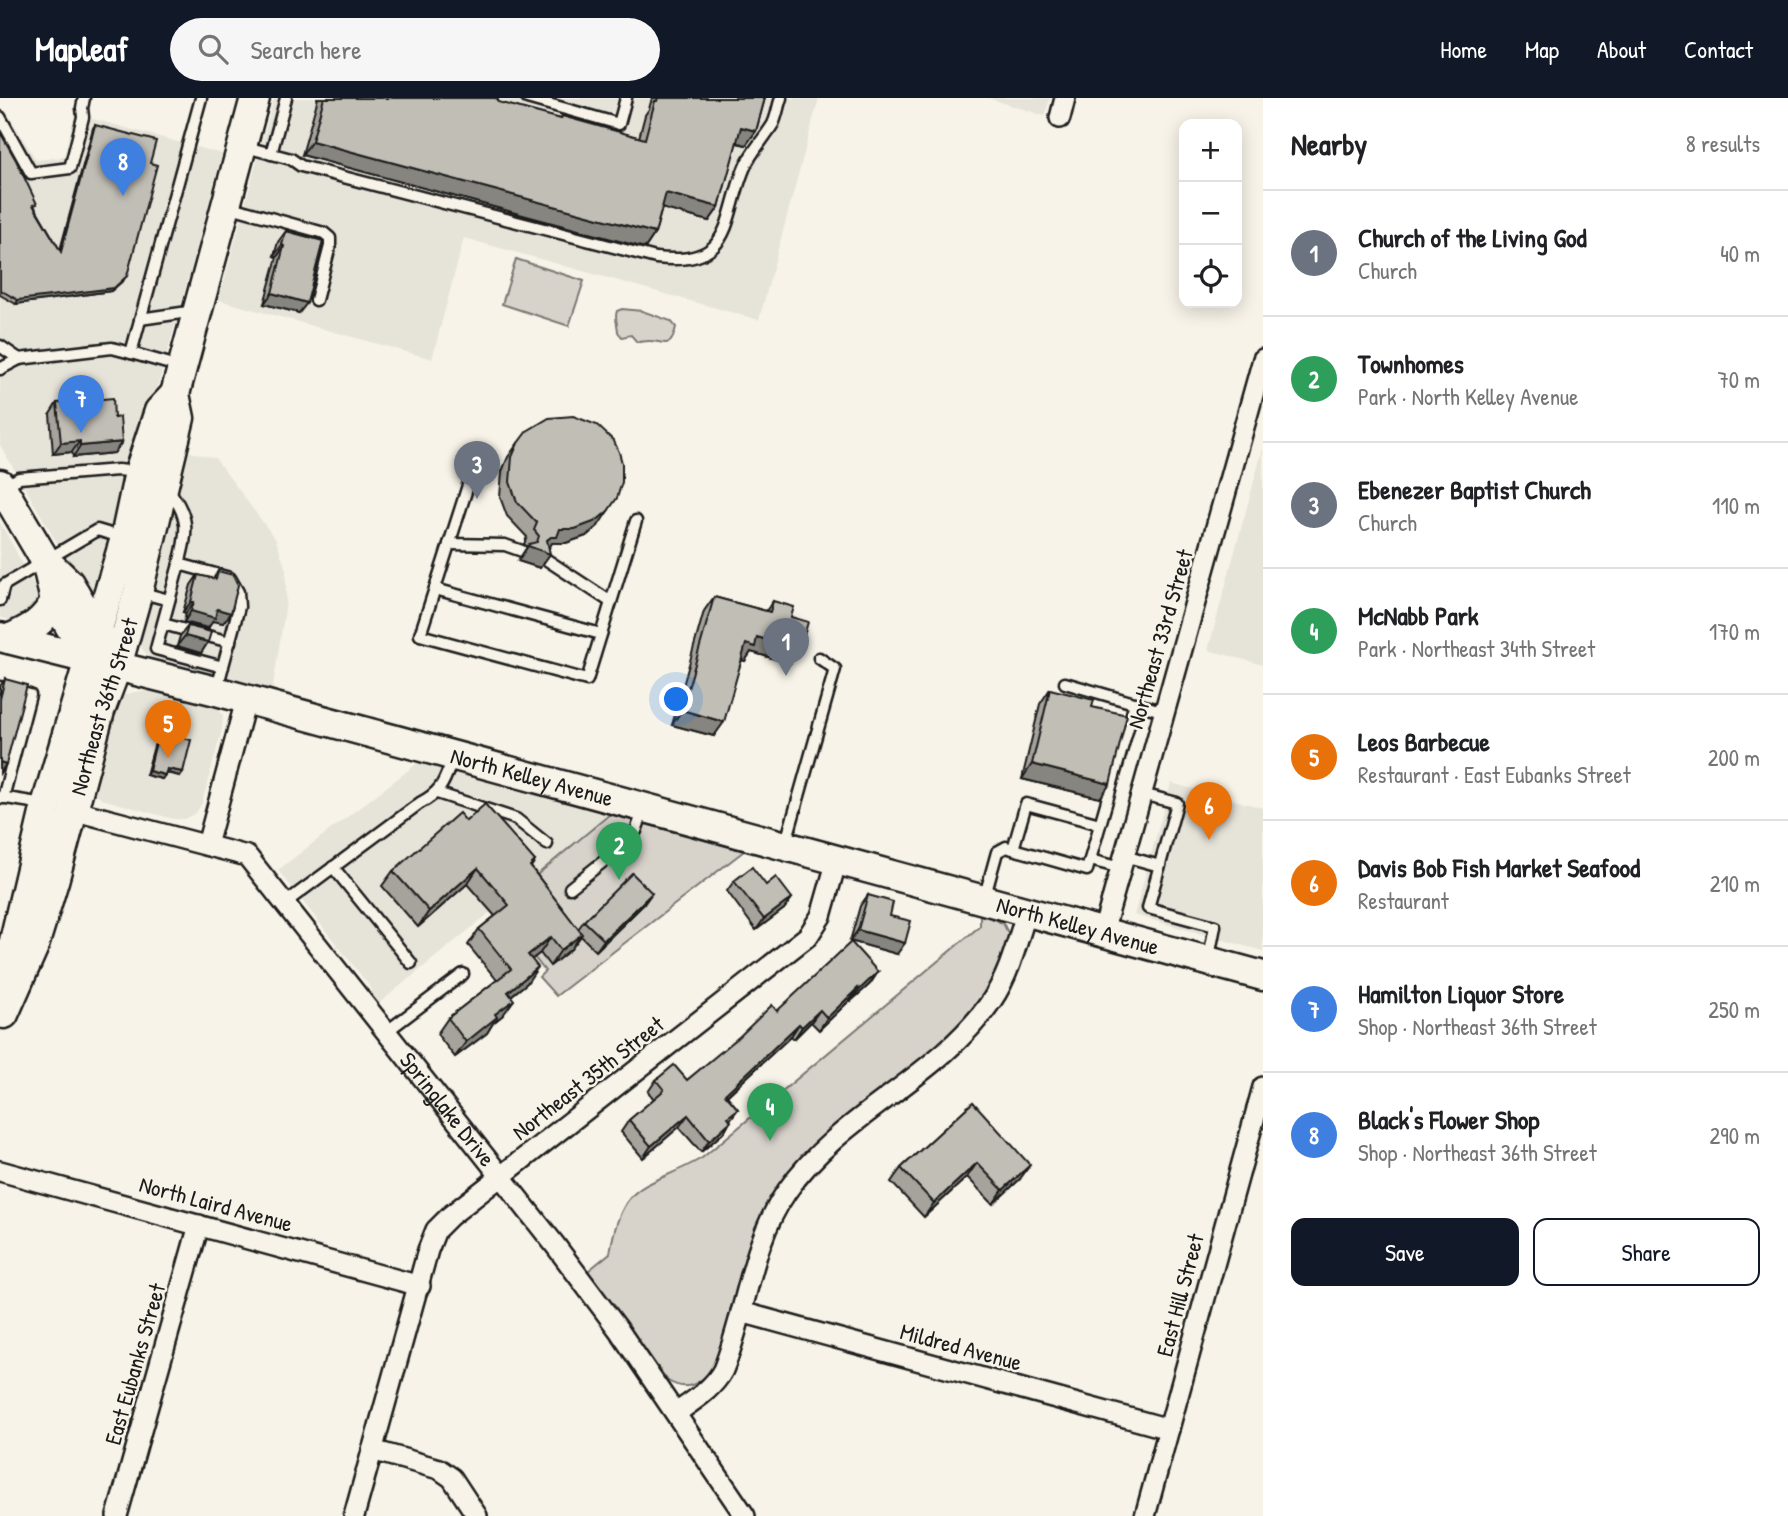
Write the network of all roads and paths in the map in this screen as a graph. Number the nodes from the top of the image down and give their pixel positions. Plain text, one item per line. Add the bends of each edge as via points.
1 (84, 98) edge
2 (201, 98) edge
3 (255, 98) edge
4 (286, 98) edge
5 (527, 98) edge
6 (626, 98) edge
7 (781, 98) edge
8 (1065, 98) edge
9 (0, 117) edge
10 (1060, 118) dead end
11 (242, 146) junction
12 (271, 154) junction
13 (226, 206) junction
14 (316, 300) dead end
15 (198, 310) junction
16 (140, 319) junction
17 (0, 346) edge
18 (131, 353) junction
19 (19, 359) junction
20 (1263, 359) edge
21 (0, 369) edge
22 (179, 380) junction
23 (479, 451) dead end
24 (152, 479) junction
25 (3, 494) edge
26 (636, 521) dead end
27 (125, 538) junction
28 (449, 544) junction
29 (522, 551) dead end
30 (544, 558) edge
31 (45, 560) junction
32 (179, 564) junction
33 (435, 589) junction
34 (138, 592) junction
35 (0, 600) edge
36 (169, 600) junction
37 (55, 601) junction
38 (611, 602) junction
39 (163, 624) junction
40 (98, 632) junction
41 (601, 634) junction
42 (4, 638) edge
43 (230, 642) junction
44 (819, 658) dead end
45 (89, 660) junction
46 (117, 666) junction
47 (220, 679) junction
48 (1065, 684) dead end
49 (0, 687) edge
50 (246, 700) junction
51 (1135, 703) junction
52 (1165, 712) junction
53 (453, 757) junction
54 (437, 793) junction
55 (1142, 794) junction
56 (1, 797) edge
57 (59, 807) junction
58 (644, 808) junction
59 (1100, 824) junction
60 (547, 844) dead end
61 (207, 845) junction
62 (785, 846) junction
63 (1013, 849) junction
64 (837, 860) junction
65 (1090, 860) junction
66 (1123, 862) junction
67 (1160, 866) junction
68 (332, 867) junction
69 (570, 888) dead end
70 (984, 900) junction
71 (285, 903) junction
72 (1027, 911) junction
73 (1103, 932) junction
74 (1208, 961) junction
75 (411, 963) dead end
76 (463, 974) dead end
77 (1263, 976) edge
78 (2, 1021) edge
79 (386, 1032) junction
80 (1263, 1087) edge
81 (0, 1171) edge
82 (500, 1177) junction
83 (199, 1225) junction
84 (419, 1286) junction
85 (741, 1312) junction
86 (676, 1413) junction
87 (1169, 1429) junction
88 (372, 1450) junction
89 (117, 1516) edge
90 (354, 1516) edge
91 (477, 1516) edge
92 (745, 1516) edge
93 (1145, 1516) edge

1 - 9 lane via 70,168 31,173
2 - 16 lane
3 - 11 main road, Northeast 36th Street
4 - 12 lane
5 - 6 lane via 619,124
7 - 12 lane via 775,121 744,167 722,238 693,258 676,260 301,166
8 - 10 street
11 - 12 lane
11 - 13 main road, Northeast 36th Street
13 - 14 lane via 330,238
13 - 15 main road, Northeast 36th Street
15 - 16 lane
15 - 22 main road, Northeast 36th Street
16 - 18 lane
17 - 19 lane
18 - 19 lane via 112,348
18 - 22 lane
19 - 21 lane
20 - 52 street, Northeast 33rd Street
22 - 24 main road, Northeast 36th Street via 159,411
23 - 28 lane
24 - 25 lane via 124,469 19,478
24 - 27 main road, Northeast 36th Street
24 - 32 lane via 180,503 187,534
24 - 34 main road, Northeast 36th Street
25 - 31 main road
26 - 38 lane
27 - 31 lane via 97,530
27 - 40 main road, Northeast 36th Street
28 - 29 lane via 505,545
28 - 33 lane
30 - 38 lane
31 - 35 lane via 4,585
31 - 37 main road
31 - 40 main road via 69,583
32 - 36 lane
32 - 43 lane via 230,578 239,607
33 - 41 lane
33 - 41 lane via 420,635 587,680
34 - 36 lane
34 - 46 main road, Northeast 36th Street
36 - 39 lane
37 - 42 main road via 36,626
37 - 45 main road
38 - 41 lane
39 - 43 lane
39 - 47 lane via 156,649
40 - 45 main road, Northeast 36th Street
40 - 46 main road
42 - 45 main road, North Kelley Avenue
43 - 47 lane
44 - 62 lane via 835,669
45 - 46 main road, North Kelley Avenue
45 - 57 main road, Northeast 36th Street
46 - 47 main road, North Kelley Avenue
46 - 57 main road, Northeast 36th Street
47 - 50 main road, North Kelley Avenue
48 - 51 lane
49 - 56 lane via 30,695
50 - 53 main road, North Kelley Avenue
50 - 61 street
51 - 52 lane
51 - 59 lane
52 - 55 street, Northeast 33rd Street
53 - 54 lane
53 - 58 main road, North Kelley Avenue
54 - 60 lane via 516,819
54 - 68 lane
55 - 66 street, Northeast 33rd Street
55 - 67 lane via 1177,803
56 - 57 lane
57 - 61 street, Springlake Drive
57 - 78 main road, Northeast 36th Street via 54,881 34,946
58 - 62 main road, North Kelley Avenue
58 - 69 lane via 629,841
59 - 63 lane via 1026,804
59 - 65 lane
61 - 71 street, Springlake Drive via 247,856
62 - 64 main road, North Kelley Avenue
63 - 65 lane via 1087,870
63 - 70 lane via 997,852
64 - 70 main road, North Kelley Avenue
64 - 82 street, Northeast 35th Street via 821,916 808,936
65 - 66 lane
66 - 67 lane
66 - 73 street, Northeast 33rd Street
67 - 74 lane via 1148,908 1215,926
68 - 71 lane
68 - 75 lane
70 - 72 main road, North Kelley Avenue
71 - 79 street, Springlake Drive
72 - 73 main road, North Kelley Avenue
72 - 85 street via 1002,984 980,1017 961,1038 838,1137 787,1190 765,1232
73 - 74 main road, North Kelley Avenue
74 - 77 main road, North Kelley Avenue
76 - 79 lane
79 - 82 street, Springlake Drive
80 - 87 street, East Hill Street
81 - 83 street, North Laird Avenue
82 - 84 street, Northeast 35th Street via 436,1230
82 - 86 street, Springlake Drive via 618,1329
83 - 84 street, North Laird Avenue
83 - 89 street, East Eubanks Street
84 - 88 street, Northeast 35th Street
85 - 86 street via 719,1377
85 - 87 street, Mildred Avenue
86 - 92 street, Springlake Drive
87 - 93 street, East Hill Street
88 - 90 street, Northeast 35th Street
88 - 91 street via 439,1469 452,1478

